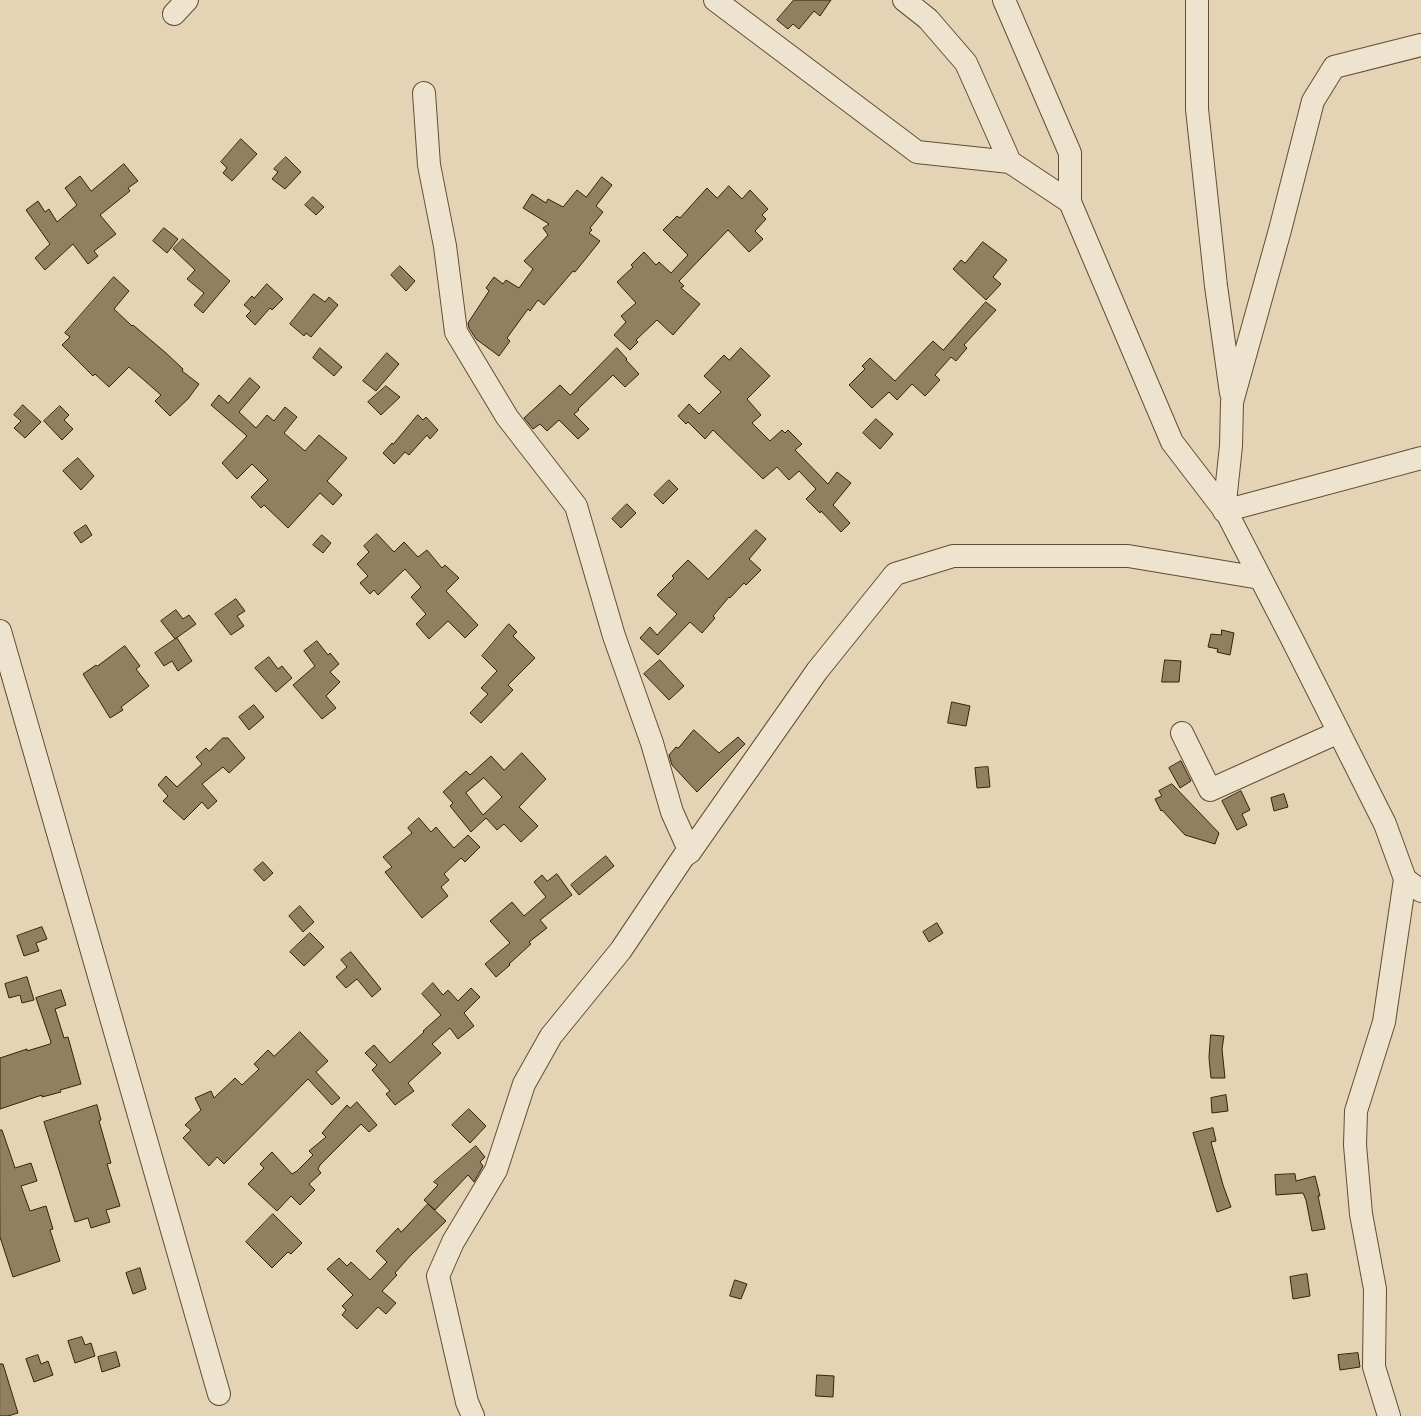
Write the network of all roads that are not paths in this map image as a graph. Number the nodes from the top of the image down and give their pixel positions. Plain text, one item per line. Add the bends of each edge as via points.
1 (715, 0) edge
2 (904, 0) edge
3 (1004, 0) edge
4 (1197, 0) edge
5 (1421, 45) edge
6 (424, 93) dead end
7 (1010, 162) junction
8 (1070, 202) junction
9 (1232, 402) junction
10 (1421, 458) edge
11 (1224, 510) junction
12 (1260, 578) junction
13 (0, 631) edge
14 (1182, 732) dead end
15 (1340, 732) junction
16 (690, 852) junction
17 (1413, 885) edge
18 (219, 1394) dead end
19 (473, 1416) edge
20 (1389, 1416) edge

1 - 7 street via 917,152
2 - 7 street via 928,19 966,63
3 - 8 street via 1070,153
4 - 9 street via 1197,109
5 - 9 street via 1334,66 1313,101
6 - 16 street via 429,165 445,246 456,332 507,417 576,506 614,636 652,743 672,812
7 - 8 street
8 - 11 street via 1172,442
9 - 11 street
10 - 11 street
11 - 12 street
12 - 15 street
12 - 16 street via 1128,556 953,556 895,574 817,671
13 - 18 street
14 - 15 street via 1210,790
15 - 17 street
16 - 19 street via 684,856 621,950 551,1036 524,1084 496,1170 453,1242 438,1276
17 - 20 street via 1384,1022 1356,1111 1355,1145 1361,1214 1375,1289 1374,1367

